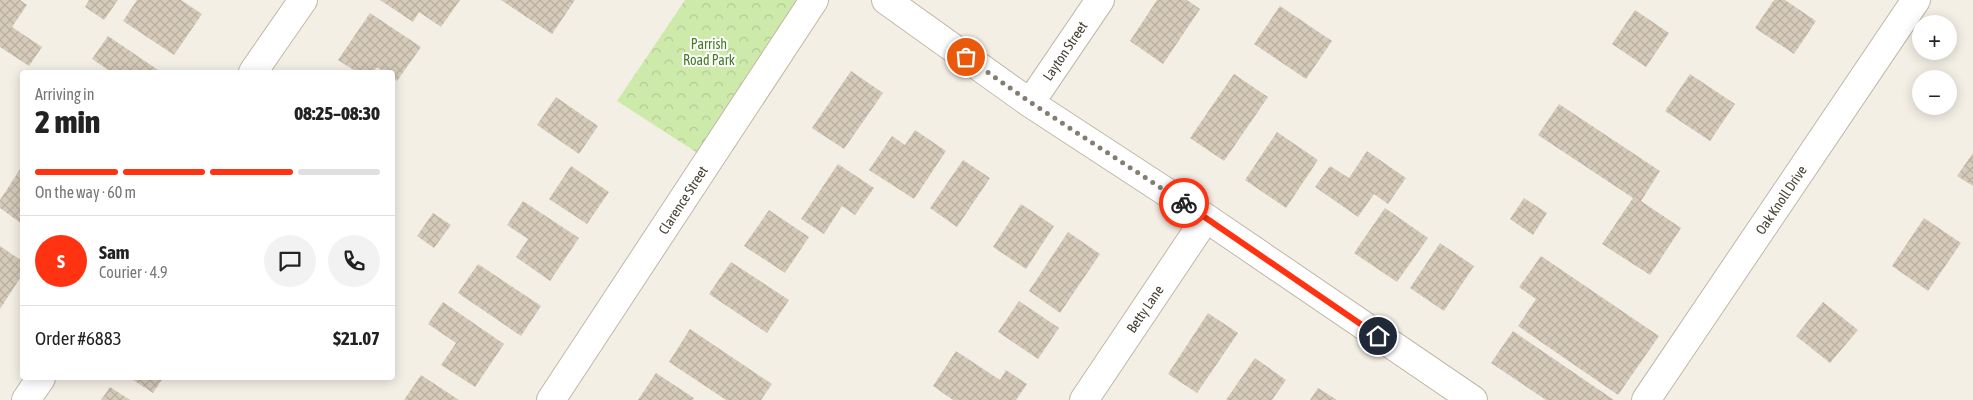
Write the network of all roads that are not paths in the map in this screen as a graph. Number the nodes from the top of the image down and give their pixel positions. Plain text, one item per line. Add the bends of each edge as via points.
1 (303, 0) edge
2 (814, 0) edge
3 (886, 0) edge
4 (1100, 0) edge
5 (1916, 0) edge
6 (254, 70) edge
7 (1030, 102) junction
8 (1206, 218) junction
9 (40, 380) edge
10 (26, 400) edge
11 (551, 400) edge
12 (1084, 400) edge
13 (1472, 400) edge
14 (1646, 400) edge

1 - 6 street
2 - 11 street, Clarence Street
3 - 7 street
4 - 7 street, Layton Street
5 - 14 street, Oak Knoll Drive
7 - 8 street
8 - 12 street, Betty Lane
8 - 13 street
9 - 10 street

